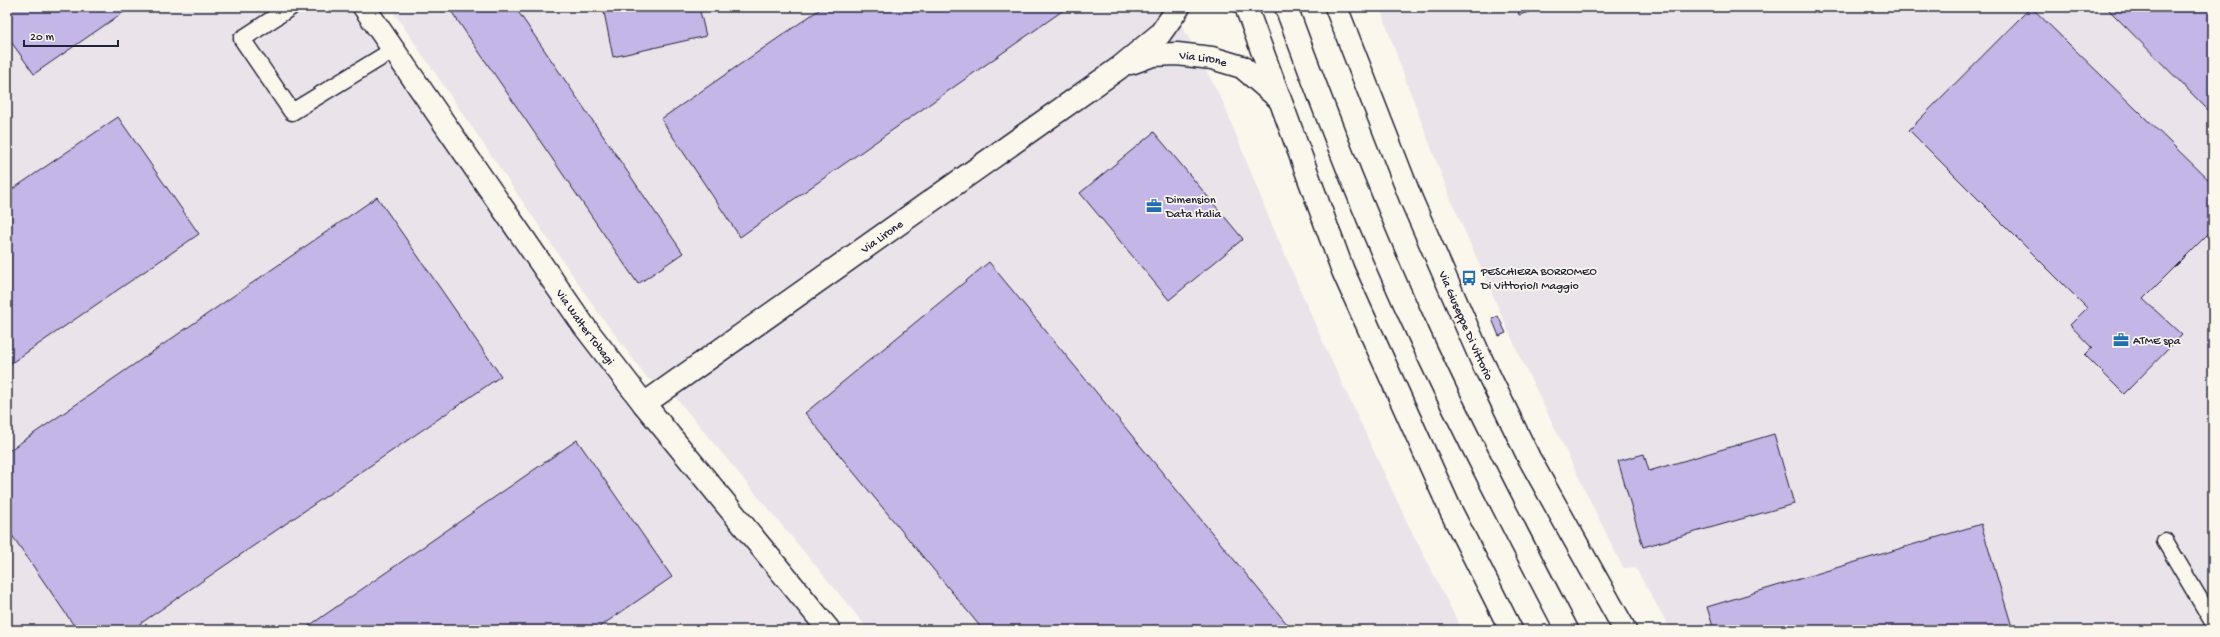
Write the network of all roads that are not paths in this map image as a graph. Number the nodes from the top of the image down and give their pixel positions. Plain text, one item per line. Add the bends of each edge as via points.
1 (291, 7) edge
2 (364, 7) edge
3 (1179, 7) edge
4 (1246, 7) edge
5 (1286, 7) edge
6 (1336, 7) edge
7 (393, 50) junction
8 (1119, 68) junction
9 (1278, 98) junction
10 (644, 404) junction
11 (2165, 541) dead end
12 (2213, 622) edge
13 (819, 627) edge
14 (1511, 630) edge
15 (1567, 630) edge
16 (1625, 630) edge

1 - 7 lane via 242,39 292,112
2 - 7 street, Via Walter Tobagi
3 - 8 street, Via Lirone via 1160,34
4 - 9 street
5 - 15 street via 1347,166 1413,322 1514,531
6 - 16 street, Via Giuseppe Di Vittorio via 1411,199 1481,359 1529,458
7 - 10 street, Via Walter Tobagi via 584,326
8 - 9 street, Via Lirone via 1153,55 1177,54 1212,58 1242,68
8 - 10 street, Via Lirone
9 - 14 street via 1340,264 1370,334 1451,511
10 - 13 street, Via Walter Tobagi
11 - 12 lane

